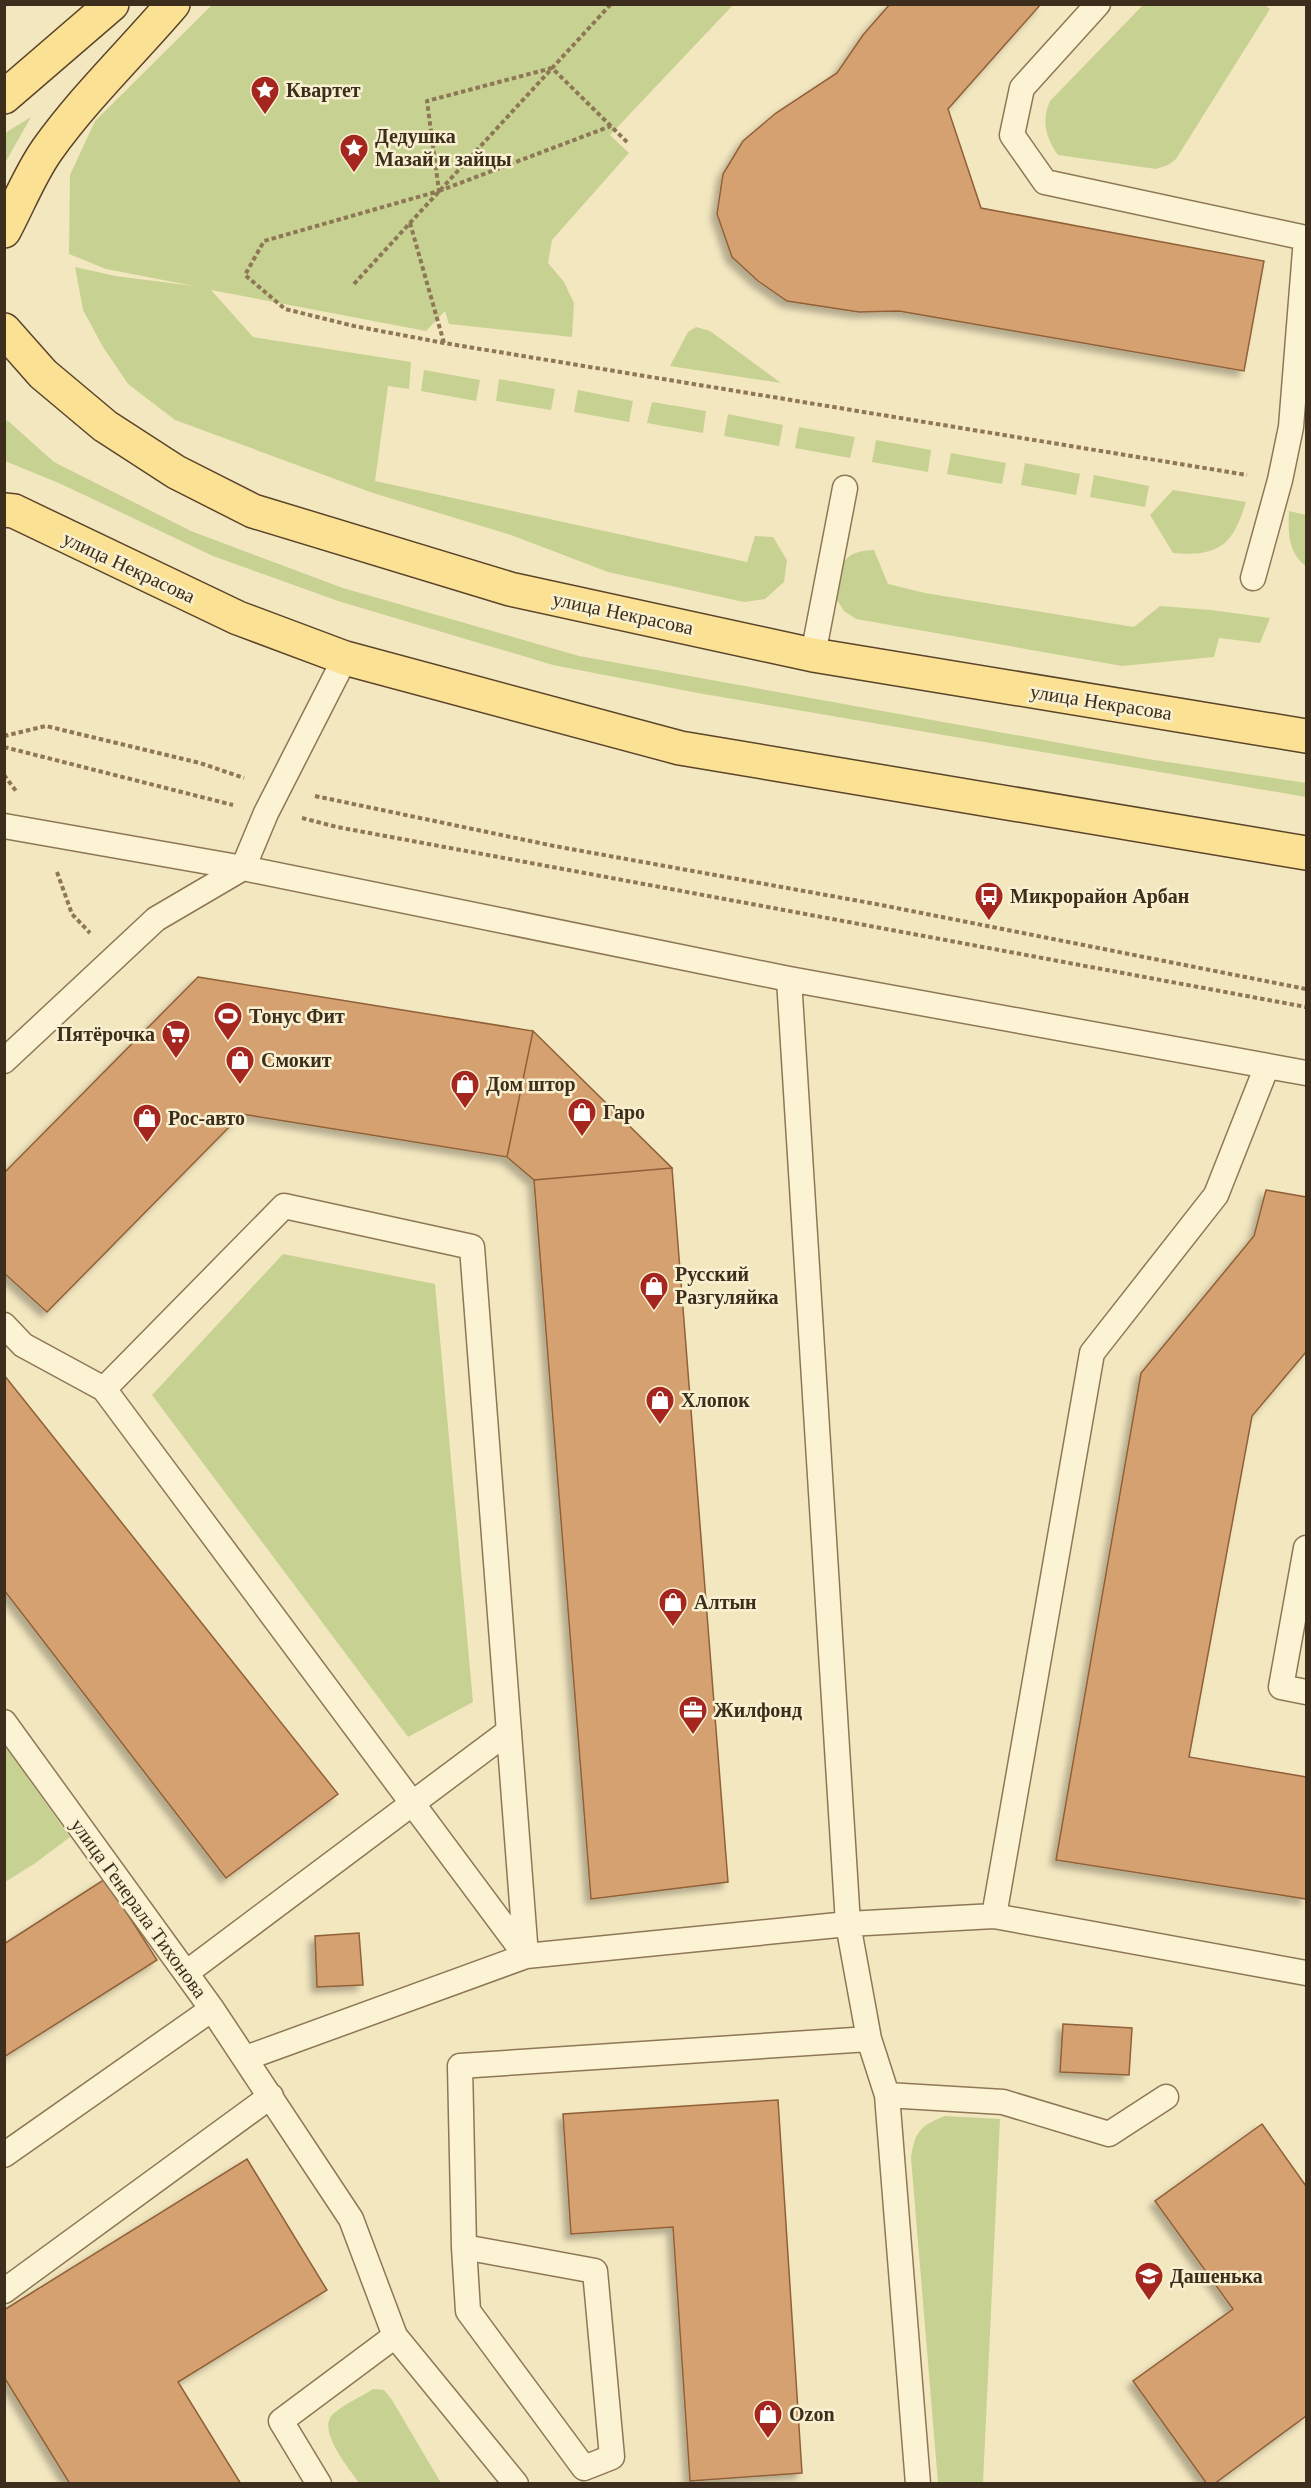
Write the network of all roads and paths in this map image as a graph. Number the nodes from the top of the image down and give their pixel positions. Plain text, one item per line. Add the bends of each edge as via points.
1 (111, 4) edge
2 (173, 4) edge
3 (610, 4) edge
4 (1098, 4) edge
5 (552, 68) junction
6 (4, 97) edge
7 (611, 126) junction
8 (627, 142) dead end
9 (439, 191) junction
10 (410, 223) junction
11 (4, 231) edge
12 (354, 284) dead end
13 (4, 330) edge
14 (444, 343) junction
15 (1280, 480) junction
16 (846, 488) dead end
17 (4, 510) edge
18 (1253, 578) dead end
19 (813, 655) junction
20 (345, 658) junction
21 (4, 736) edge
22 (1306, 736) edge
23 (4, 747) edge
24 (278, 789) junction
25 (266, 813) junction
26 (4, 826) edge
27 (43, 832) junction
28 (1306, 853) edge
29 (243, 868) junction
30 (113, 959) junction
31 (789, 979) junction
32 (1306, 989) edge
33 (1306, 1007) edge
34 (4, 1060) edge
35 (1267, 1066) junction
36 (1306, 1073) edge
37 (4, 1325) edge
38 (104, 1389) junction
39 (1306, 1548) edge
40 (1306, 1692) edge
41 (4, 1722) edge
42 (509, 1731) junction
43 (412, 1802) junction
44 (993, 1917) junction
45 (848, 1924) junction
46 (526, 1956) junction
47 (186, 1973) junction
48 (1306, 1973) edge
49 (212, 2009) junction
50 (869, 2039) junction
51 (246, 2058) junction
52 (887, 2095) junction
53 (271, 2096) junction
54 (1166, 2097) dead end
55 (4, 2156) edge
56 (464, 2247) junction
57 (4, 2291) edge
58 (395, 2336) junction
59 (319, 2484) edge
60 (516, 2484) edge
61 (918, 2484) edge

1 - 6 main road
2 - 11 main road via 84,102 45,152
3 - 5 path
4 - 15 lane via 1022,88 1012,135 1046,182 1306,238 1291,427
5 - 7 path
5 - 9 path
5 - 9 path via 427,101
7 - 8 path
7 - 9 path
9 - 10 path
9 - 14 path via 264,241 244,275 285,309
10 - 12 path
10 - 14 path
13 - 19 main road, улица Некрасова via 43,374 105,426 176,472 253,511 510,589
14 - 15 path
15 - 18 lane
16 - 19 lane
17 - 20 main road, улица Некрасова via 14,511 238,618
19 - 22 main road, улица Некрасова
20 - 24 lane
20 - 28 main road, улица Некрасова via 680,748
21 - 24 path via 46,726 200,764
23 - 25 path
24 - 25 lane
24 - 32 path via 543,844
25 - 29 lane
25 - 33 path
26 - 27 lane
27 - 29 lane
27 - 30 path via 72,914
29 - 30 lane via 156,919
29 - 31 lane
30 - 34 lane
31 - 35 lane
31 - 45 lane
35 - 36 lane
35 - 44 lane via 1216,1195 1092,1353
37 - 38 lane via 23,1345
38 - 42 lane via 284,1206 472,1247
38 - 43 lane
39 - 40 lane via 1281,1687
41 - 47 lane, улица Генерала Тихонова
42 - 43 lane
42 - 46 lane
43 - 46 lane
43 - 47 lane
44 - 45 lane
44 - 48 lane
45 - 46 lane
45 - 50 lane
46 - 51 lane
47 - 49 lane, улица Генерала Тихонова
49 - 51 lane, улица Генерала Тихонова
49 - 55 lane
50 - 52 lane
50 - 56 lane via 460,2066
51 - 53 lane, улица Генерала Тихонова
52 - 54 lane via 1003,2102 1109,2134
52 - 61 lane
53 - 57 lane
53 - 58 lane, улица Генерала Тихонова via 351,2220
56 - 56 lane via 595,2271 612,2457 584,2468 468,2311
58 - 59 lane via 281,2421
58 - 60 lane, улица Генерала Тихонова

